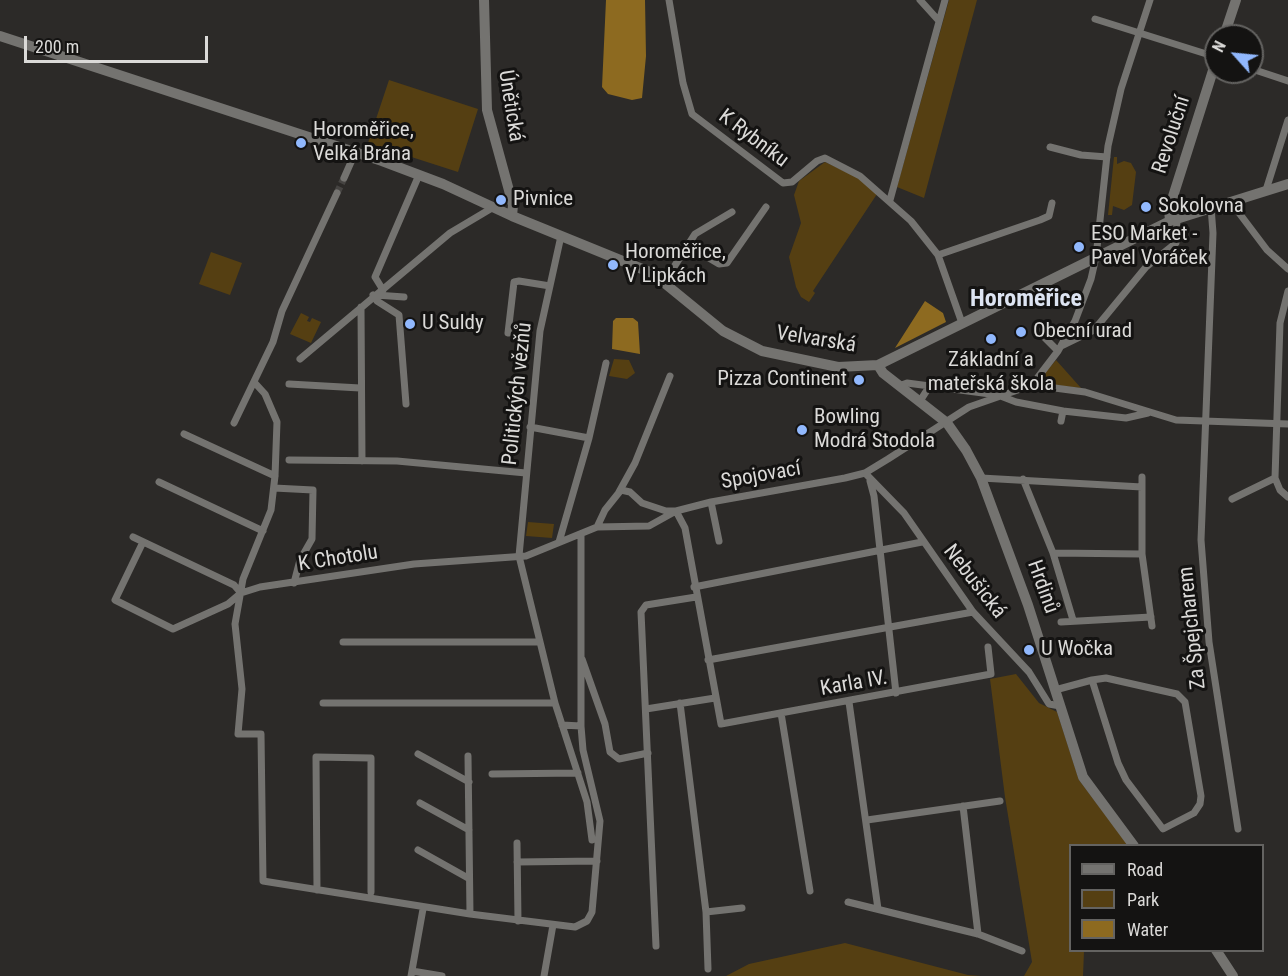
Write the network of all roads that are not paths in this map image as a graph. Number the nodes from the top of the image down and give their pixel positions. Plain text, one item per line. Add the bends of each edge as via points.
1 (484, 0) edge
2 (669, 0) edge
3 (920, 0) edge
4 (945, 0) edge
5 (1150, 0) edge
6 (1236, 0) edge
7 (1095, 19) dead end
8 (939, 21) junction
9 (1228, 24) edge
10 (1139, 33) junction
11 (0, 36) edge
12 (1204, 55) edge
13 (1264, 73) edge
14 (1288, 81) edge
15 (1208, 84) edge
16 (1288, 120) edge
17 (1050, 147) dead end
18 (355, 153) junction
19 (1107, 158) junction
20 (419, 175) junction
21 (344, 178) tunnel mouth
22 (1288, 184) edge
23 (1266, 190) junction
24 (337, 193) tunnel mouth
25 (890, 201) junction
26 (1230, 201) junction
27 (1052, 203) dead end
28 (766, 207) dead end
29 (1211, 207) junction
30 (492, 208) junction
31 (732, 212) dead end
32 (512, 216) junction
33 (1174, 219) junction
34 (561, 236) junction
35 (687, 245) junction
36 (938, 255) junction
37 (1096, 257) junction
38 (1288, 269) edge
39 (665, 280) junction
40 (550, 286) junction
41 (383, 290) junction
42 (1288, 291) edge
43 (373, 295) junction
44 (404, 297) dead end
45 (361, 307) junction
46 (962, 323) junction
47 (1038, 331) dead end
48 (508, 333) dead end
49 (1059, 348) junction
50 (300, 359) dead end
51 (606, 363) dead end
52 (878, 365) junction
53 (670, 376) dead end
54 (254, 382) junction
55 (289, 384) dead end
56 (1032, 385) junction
57 (899, 386) junction
58 (929, 387) junction
59 (360, 388) junction
60 (998, 395) junction
61 (920, 401) junction
62 (406, 404) dead end
63 (1063, 411) junction
64 (1151, 413) junction
65 (1061, 421) dead end
66 (1204, 422) junction
67 (234, 423) dead end
68 (947, 423) junction
69 (1276, 424) junction
70 (1288, 424) edge
71 (530, 427) junction
72 (184, 434) dead end
73 (589, 438) junction
74 (289, 460) dead end
75 (362, 461) junction
76 (526, 473) junction
77 (865, 473) junction
78 (275, 476) junction
79 (1142, 477) dead end
80 (981, 478) junction
81 (1275, 478) junction
82 (1023, 479) junction
83 (159, 482) dead end
84 (1142, 487) junction
85 (274, 488) junction
86 (619, 492) junction
87 (1288, 497) edge
88 (1232, 499) dead end
89 (711, 502) junction
90 (676, 511) junction
91 (597, 527) junction
92 (263, 531) junction
93 (580, 534) junction
94 (133, 537) dead end
95 (719, 541) dead end
96 (143, 542) junction
97 (559, 542) junction
98 (922, 542) junction
99 (880, 552) junction
100 (1053, 553) junction
101 (1142, 554) junction
102 (519, 556) junction
103 (294, 583) junction
104 (694, 588) junction
105 (241, 593) junction
106 (696, 597) junction
107 (973, 612) junction
108 (1151, 617) junction
109 (1073, 621) junction
110 (1060, 622) dead end
111 (1152, 626) dead end
112 (887, 627) junction
113 (343, 642) dead end
114 (539, 642) junction
115 (988, 647) dead end
116 (580, 653) junction
117 (708, 660) junction
118 (1092, 680) junction
119 (1055, 690) junction
120 (896, 693) junction
121 (715, 698) junction
122 (849, 702) junction
123 (323, 703) dead end
124 (555, 703) junction
125 (680, 703) junction
126 (1060, 706) junction
127 (646, 709) junction
128 (781, 713) junction
129 (562, 725) junction
130 (581, 726) junction
131 (648, 753) junction
132 (418, 754) dead end
133 (468, 756) dead end
134 (578, 773) junction
135 (492, 774) dead end
136 (469, 782) junction
137 (584, 790) junction
138 (592, 790) junction
139 (1000, 801) dead end
140 (420, 803) dead end
141 (963, 806) junction
142 (867, 820) junction
143 (1238, 829) dead end
144 (469, 830) junction
145 (592, 840) dead end
146 (517, 843) dead end
147 (1132, 844) edge
148 (418, 850) dead end
149 (597, 861) junction
150 (517, 862) junction
151 (468, 878) junction
152 (317, 890) junction
153 (810, 891) dead end
154 (371, 892) dead end
155 (848, 902) dead end
156 (742, 908) dead end
157 (423, 909) junction
158 (878, 909) junction
159 (706, 912) junction
160 (470, 914) junction
161 (518, 921) junction
162 (553, 925) junction
163 (978, 934) junction
164 (656, 946) dead end
165 (1022, 951) dead end
166 (1217, 952) edge
167 (708, 969) dead end
168 (411, 974) edge
169 (442, 976) edge
170 (544, 976) edge
171 (1233, 976) edge

1 - 32 main road, Únětická via 487,110 513,205
2 - 25 street, K Rybníku via 692,114 783,183 792,182 825,158 860,176
3 - 8 street
4 - 8 street
5 - 10 street
6 - 9 main road
7 - 10 street
8 - 25 street
10 - 12 street
10 - 19 street via 1120,89
11 - 18 main road, Velvarská
13 - 14 street
15 - 33 main road, Revoluční via 1168,209
16 - 23 street
17 - 19 street
18 - 20 main road, Velvarská
18 - 21 street
19 - 37 street
20 - 30 main road, Velvarská
20 - 41 street via 375,277
22 - 23 main road, Velvarská
23 - 26 main road, Velvarská
24 - 54 street via 282,310 273,342
25 - 36 street, K Rybníku
26 - 29 main road, Velvarská
26 - 38 street via 1267,250
27 - 36 street via 1049,216
28 - 35 street via 727,263 718,264
29 - 33 main road, Velvarská
29 - 66 street, Za Špejcharem
30 - 32 main road, Velvarská
30 - 41 street via 450,233
31 - 35 street via 695,234
32 - 34 main road, Velvarská
33 - 37 main road, Velvarská
33 - 49 street via 1176,243 1146,267 1094,330
34 - 39 main road, Velvarská
34 - 40 street, Politických vězňů
35 - 39 street
36 - 46 street, K Rybníku
37 - 46 main road, Velvarská
37 - 49 street via 1084,299
39 - 52 main road, Velvarská via 723,331 762,351 838,367
40 - 48 street via 514,282
40 - 71 street, Politických vězňů via 540,331
41 - 43 street
42 - 69 street via 1280,323
43 - 44 street
43 - 45 street
43 - 62 street via 399,315
45 - 50 street
45 - 59 street
46 - 52 main road, Velvarská
47 - 49 street
49 - 56 street
51 - 73 street
52 - 57 main road, Hrdinů
53 - 86 street via 636,463
54 - 67 street
54 - 78 street via 265,394 277,422
55 - 59 street
56 - 60 street, Spojovací
56 - 64 street via 1085,392
57 - 58 street via 907,383
57 - 61 main road, Hrdinů
58 - 60 street
58 - 61 street
59 - 75 street
60 - 63 street
60 - 68 street, Spojovací via 969,406
61 - 68 main road, Hrdinů
63 - 64 street via 1126,418
63 - 65 street
64 - 66 street
66 - 69 street
66 - 143 street, Za Špejcharem via 1201,540 1207,624
68 - 77 street, Spojovací
68 - 80 main road, Hrdinů
69 - 70 street
69 - 81 street
71 - 73 street
71 - 76 street, Politických vězňů
72 - 78 street
73 - 97 street
74 - 75 street
75 - 76 street
76 - 102 street, Politických vězňů
77 - 89 street, Spojovací
77 - 98 street, Nebušická via 904,513
77 - 99 street via 872,486
78 - 85 street
79 - 84 street
80 - 82 street
80 - 119 main road, Hrdinů
81 - 87 street
81 - 88 street
82 - 84 street
82 - 100 street
83 - 92 street
84 - 101 street
85 - 92 street
85 - 103 street via 313,490 312,539
86 - 90 street via 625,490 642,503
86 - 91 street
89 - 90 street, Spojovací
89 - 95 street
90 - 91 street, Spojovací via 649,526
90 - 104 street via 685,528
91 - 93 street, Spojovací
92 - 105 street
93 - 97 street, Spojovací
93 - 116 street
94 - 96 street
96 - 105 street via 234,585
96 - 105 street, K Chotolu via 115,600 173,629 228,604
97 - 102 street, Spojovací
98 - 99 street
98 - 107 street, Nebušická
99 - 104 street
99 - 112 street
100 - 101 street
100 - 109 street
101 - 108 street
102 - 103 street, K Chotolu via 414,564
102 - 114 street, Politických vězňů
103 - 105 street, K Chotolu
104 - 106 street
105 - 152 street via 235,624 242,689 238,734 261,734 263,881
106 - 117 street
106 - 127 street via 646,605 642,609
107 - 112 street
107 - 126 street, Nebušická via 1029,672 1049,704
108 - 109 street
108 - 111 street
109 - 110 street
112 - 117 street
112 - 120 street
113 - 114 street
114 - 124 street, Politických vězňů
115 - 120 street, Karla IV. via 991,674
116 - 130 street
116 - 131 street via 605,724 610,752 619,759
117 - 121 street
118 - 118 street via 1106,678 1178,694 1185,702 1201,796 1194,813 1163,829 1122,772
118 - 119 street
119 - 126 main road, Hrdinů
120 - 122 street, Karla IV.
121 - 125 street
121 - 128 street, Karla IV. via 721,724
122 - 128 street, Karla IV.
122 - 142 street
123 - 124 street
124 - 129 street, Politických vězňů
125 - 127 street
125 - 159 street
126 - 147 main road, Hrdinů via 1083,777
127 - 131 street
128 - 153 street
129 - 130 street
129 - 134 street, Politických vězňů
130 - 138 street
131 - 164 street
132 - 136 street
133 - 136 street
134 - 135 street
134 - 137 street, Politických vězňů
136 - 144 street
137 - 138 street
137 - 145 street, Politických vězňů
138 - 149 street via 599,828
139 - 141 street
140 - 144 street
141 - 142 street
141 - 163 street
142 - 158 street
144 - 151 street
146 - 150 street
148 - 151 street
149 - 150 street
149 - 162 street via 589,919 575,927
150 - 161 street
151 - 160 street
152 - 154 street via 316,757 370,758
152 - 157 street
155 - 158 street
156 - 159 street
157 - 160 street
157 - 168 street
158 - 163 street
159 - 167 street
160 - 161 street
161 - 162 street
162 - 170 street
163 - 165 street
166 - 171 main road
168 - 169 street

